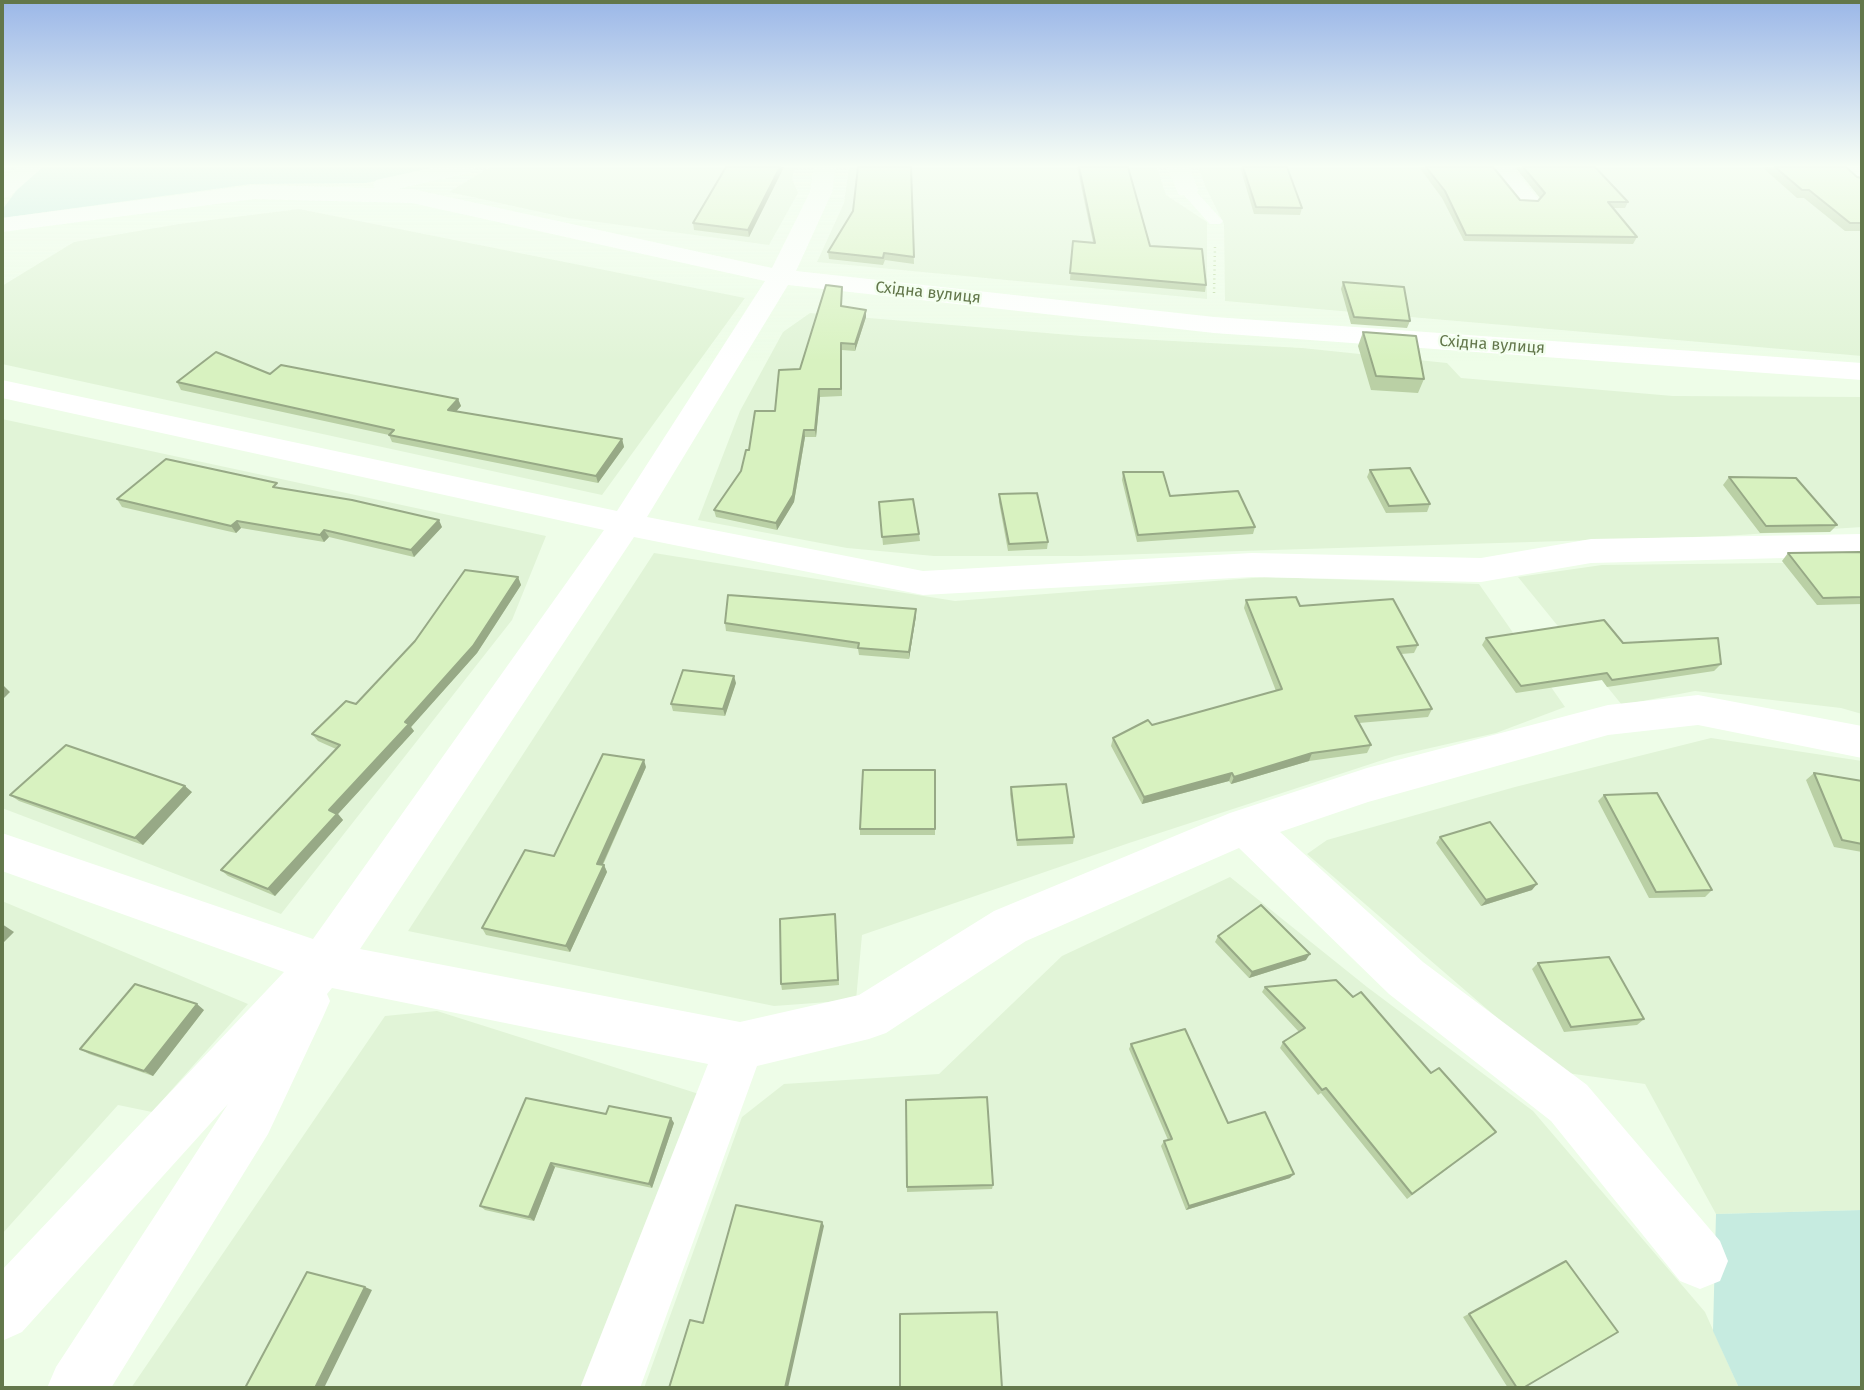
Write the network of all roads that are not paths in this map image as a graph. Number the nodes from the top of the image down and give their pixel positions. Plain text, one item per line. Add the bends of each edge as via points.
1 (575, 232) edge
2 (802, 232) edge
3 (780, 277) junction
4 (1862, 371) edge
5 (2, 389) edge
6 (626, 524) junction
7 (1862, 545) edge
8 (1862, 742) edge
9 (1245, 826) junction
10 (2, 852) edge
11 (323, 964) junction
12 (740, 1046) junction
13 (1700, 1261) dead end
14 (2, 1311) edge
15 (77, 1388) edge
16 (610, 1388) edge

1 - 3 street, Східна вулиця
2 - 3 street
3 - 4 street, Східна вулиця via 1214,325
3 - 6 street
5 - 6 street
6 - 7 street via 923,583 1252,565 1481,570 1591,551
6 - 11 street
8 - 9 street via 1698,710 1608,720 1367,785
9 - 12 street via 1010,926 869,1016
9 - 13 street via 1406,978 1569,1104
10 - 11 street
11 - 12 street
11 - 14 street
11 - 15 street via 250,1116
12 - 16 street

